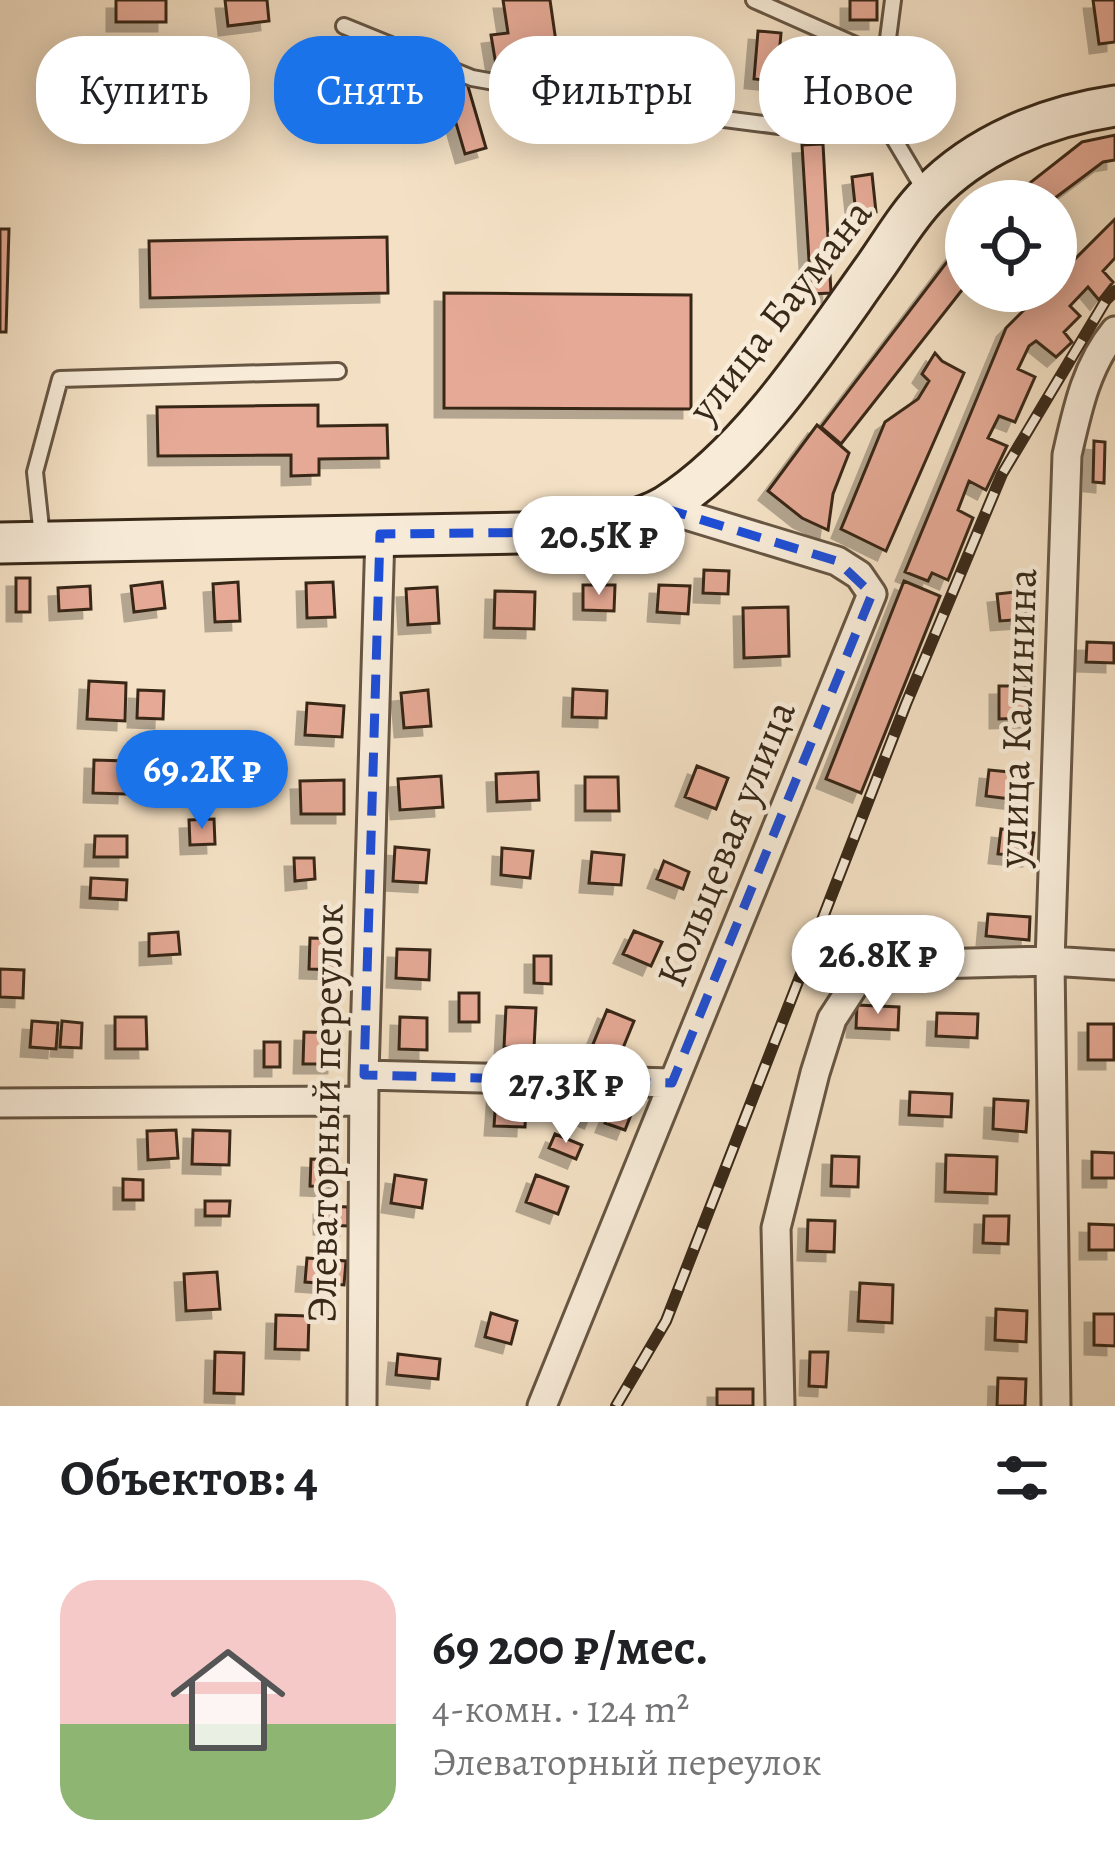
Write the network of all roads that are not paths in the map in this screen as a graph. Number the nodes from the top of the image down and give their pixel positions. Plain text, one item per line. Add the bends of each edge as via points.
1 (754, 0) edge
2 (893, 0) edge
3 (344, 26) dead end
4 (835, 36) edge
5 (889, 36) edge
6 (1115, 106) edge
7 (759, 123) edge
8 (897, 144) edge
9 (927, 195) junction
10 (1115, 331) edge
11 (338, 371) dead end
12 (663, 508) junction
13 (380, 534) junction
14 (43, 542) junction
15 (0, 543) edge
16 (1050, 961) junction
17 (1115, 965) edge
18 (672, 1083) junction
19 (364, 1088) junction
20 (0, 1103) edge
21 (362, 1406) edge
22 (542, 1406) edge
23 (780, 1406) edge
24 (1056, 1406) edge

1 - 4 lane
2 - 5 lane
3 - 7 lane via 472,78
6 - 9 main road, улица Баумана via 1031,127 969,159
8 - 9 lane
9 - 12 main road, улица Баумана via 778,399 722,463
10 - 16 street, улица Калинина via 1080,400 1067,455
11 - 14 lane via 60,379 35,472
12 - 13 main road, улица Баумана via 570,532
12 - 18 street, Кольцевая улица via 837,561 872,594
13 - 14 main road, улица Баумана
13 - 19 street, Элеваторный переулок
14 - 15 main road, улица Баумана
16 - 17 street
16 - 23 street via 894,965 856,982 832,1019 776,1228
16 - 24 street, улица Калинина
18 - 19 street
18 - 22 street, Кольцевая улица
19 - 20 street
19 - 21 street, Элеваторный переулок

